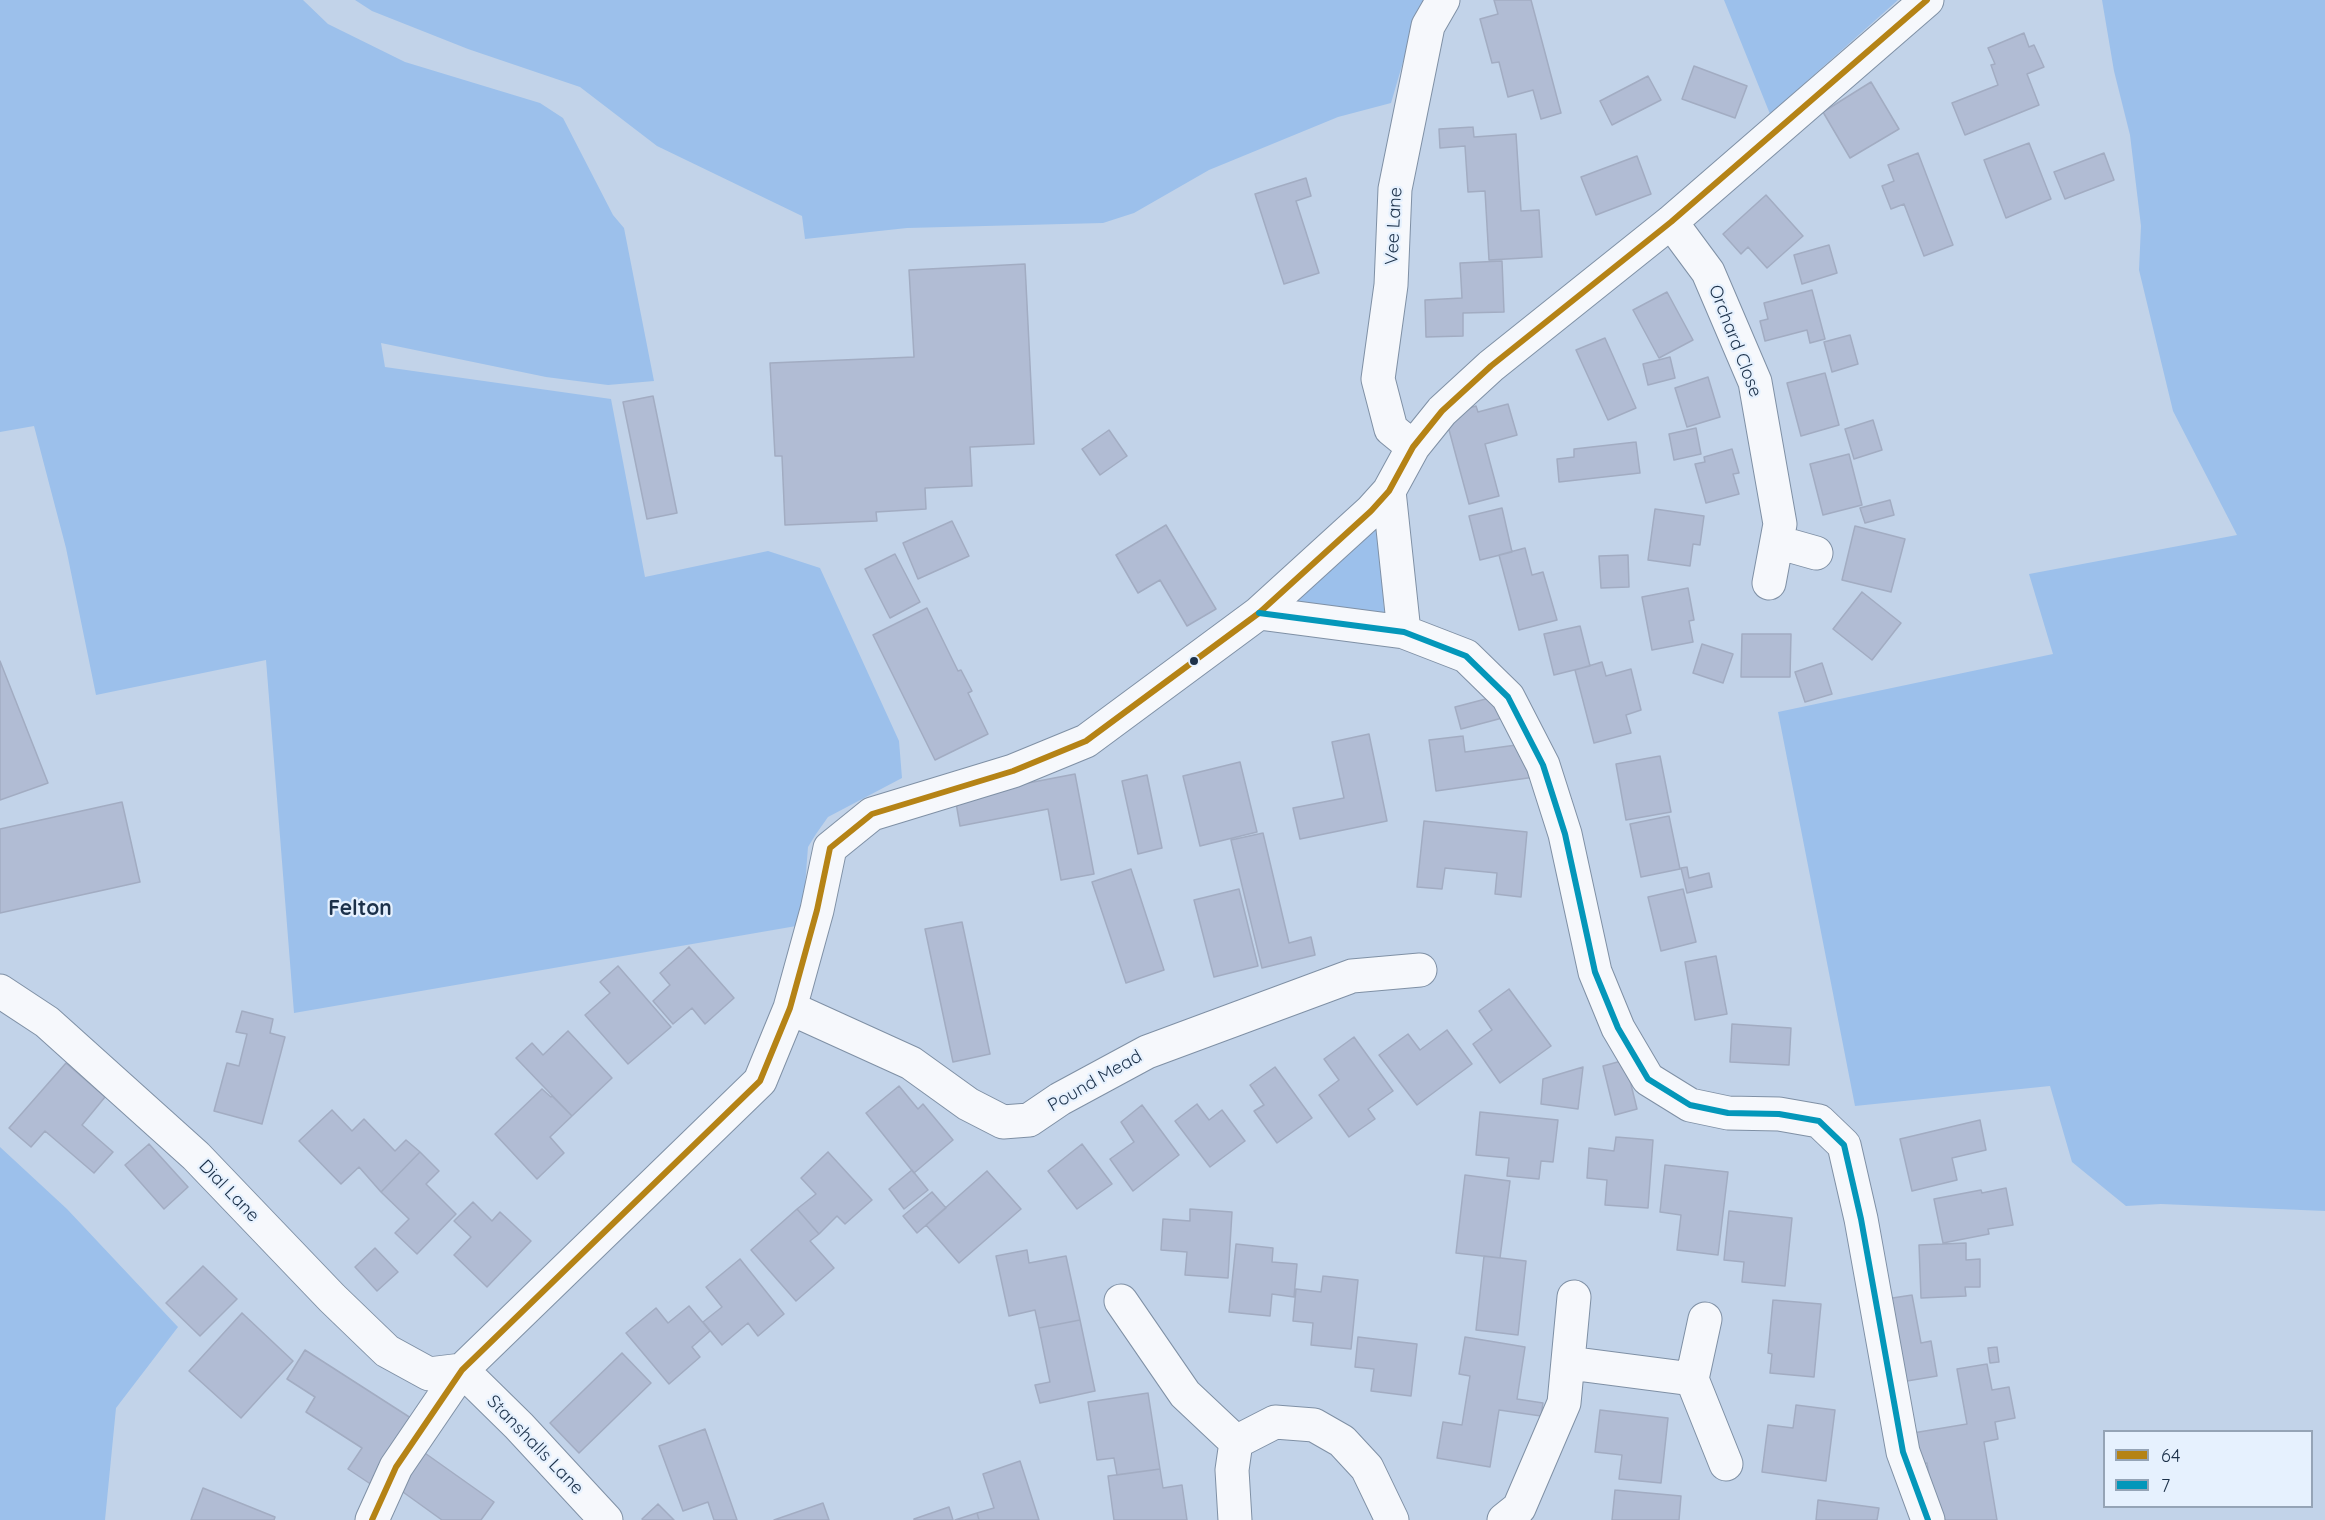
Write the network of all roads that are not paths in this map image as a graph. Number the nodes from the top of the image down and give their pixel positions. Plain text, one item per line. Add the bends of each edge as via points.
1 (1443, 0) edge
2 (1927, 0) edge
3 (1671, 222) junction
4 (1413, 447) junction
5 (1389, 491) junction
6 (1776, 542) junction
7 (1816, 553) dead end
8 (1768, 583) dead end
9 (1259, 614) junction
10 (1404, 632) junction
11 (1420, 970) dead end
12 (0, 991) edge
13 (790, 1008) junction
14 (1574, 1297) dead end
15 (1121, 1301) dead end
16 (1705, 1319) dead end
17 (1569, 1363) junction
18 (462, 1370) junction
19 (1692, 1379) junction
20 (1236, 1442) junction
21 (1726, 1464) dead end
22 (372, 1520) edge
23 (606, 1520) edge
24 (1234, 1520) edge
25 (1392, 1520) edge
26 (1504, 1520) edge
27 (1928, 1520) edge

1 - 4 street, Vee Lane via 1428,26 1395,189 1391,285 1378,379 1391,429
2 - 3 street
3 - 4 street via 1491,366 1442,411
3 - 6 street, Orchard Close via 1708,272 1755,382 1780,524
4 - 5 street
5 - 9 street
5 - 10 street
6 - 7 street
6 - 8 street, Orchard Close
9 - 10 street
9 - 13 street via 1086,741 1013,771 872,814 830,848
10 - 27 street via 1466,656 1513,706 1543,765 1565,834 1595,972 1618,1028 1648,1079 1690,1105 1728,1113 1779,1114 1819,1121 1844,1145 1903,1452
11 - 13 street, Pound Mead via 1352,976 1146,1052 1029,1120 1003,1122 968,1104 911,1063
12 - 18 street, Dial Lane via 47,1022 196,1156 387,1351 429,1374
13 - 18 street via 760,1081
14 - 17 street
15 - 20 street via 1185,1394
16 - 19 street
17 - 19 street
17 - 26 street via 1564,1403 1519,1508
18 - 22 street via 396,1467
18 - 23 street, Stanshalls Lane
19 - 21 street
20 - 24 street
20 - 25 street via 1275,1422 1314,1425 1342,1441 1367,1468

